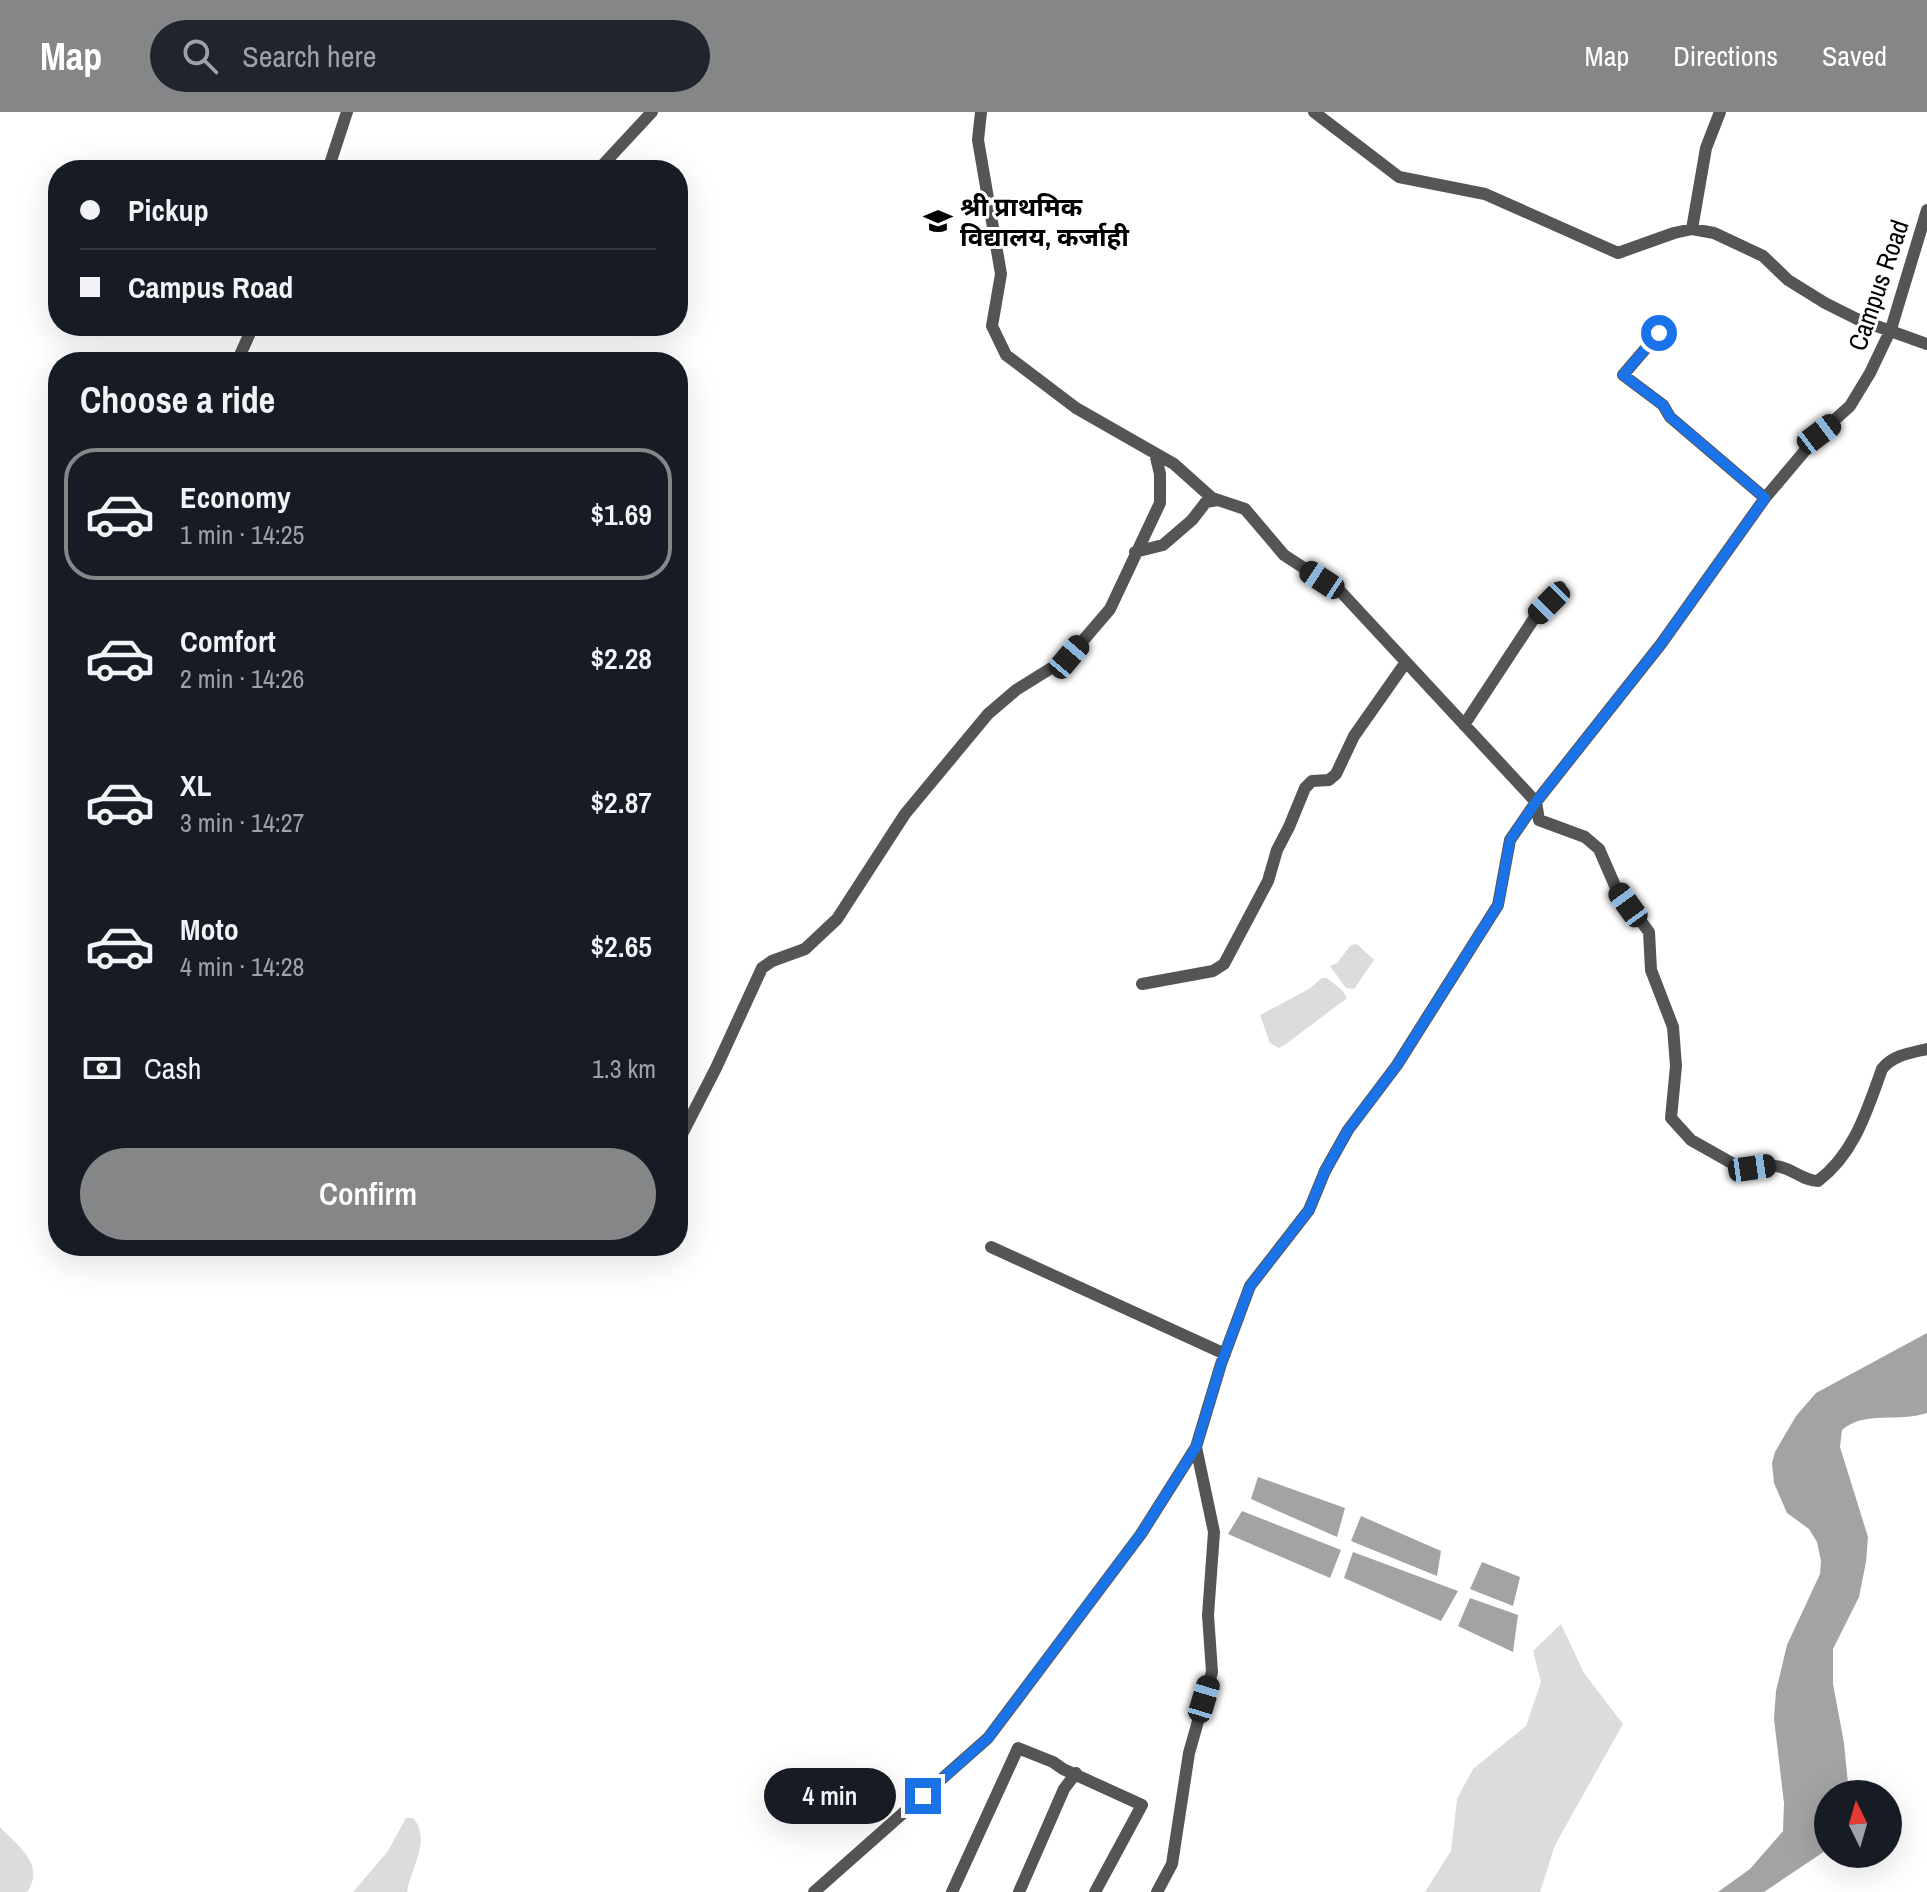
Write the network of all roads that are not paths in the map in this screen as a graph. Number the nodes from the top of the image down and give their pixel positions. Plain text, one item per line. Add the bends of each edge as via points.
1 (347, 112) edge
2 (652, 112) edge
3 (981, 112) edge
4 (1314, 112) edge
5 (1720, 112) edge
6 (331, 160) edge
7 (607, 160) edge
8 (1927, 210) edge
9 (1692, 229) junction
10 (1891, 329) junction
11 (1659, 333) dead end
12 (1927, 344) edge
13 (1155, 453) junction
14 (1765, 498) junction
15 (1218, 500) junction
16 (1135, 552) junction
17 (1560, 587) dead end
18 (1406, 662) junction
19 (1464, 725) junction
20 (1536, 802) junction
21 (1142, 984) dead end
22 (1927, 1049) edge
23 (688, 1123) edge
24 (991, 1247) dead end
25 (1225, 1354) junction
26 (1196, 1447) junction
27 (1076, 1773) junction
28 (814, 1892) edge
29 (952, 1892) edge
30 (1019, 1892) edge
31 (1095, 1892) edge
32 (1157, 1892) edge

1 - 6 street
2 - 7 street
3 - 13 street via 978,140 1001,274 992,326 1006,355 1076,408
4 - 9 street via 1399,177 1485,194 1618,253
5 - 9 street via 1706,148
8 - 10 street, Campus Road
9 - 10 street via 1733,240 1825,303
10 - 12 street
10 - 14 street, Campus Road via 1850,406
11 - 14 street via 1623,375
13 - 15 street
13 - 16 street via 1160,503
14 - 20 street, Campus Road via 1661,644
15 - 16 street via 1206,502 1163,545
15 - 18 street via 1245,509 1284,555 1341,592
16 - 23 street via 1110,609 1069,657 988,714 905,814 837,919 805,949 762,968
17 - 19 street
18 - 19 street
18 - 21 street via 1354,736 1336,774 1305,788 1268,881 1224,964 1213,971
19 - 20 street
20 - 22 street via 1539,820 1585,837 1599,849 1616,888 1649,932 1651,970 1673,1027 1676,1066 1670,1113 1691,1140 1737,1166 1778,1166 1818,1181 1847,1152 1882,1069 1894,1058
20 - 25 street, Campus Road via 1510,840 1498,905 1397,1065 1348,1130 1309,1210 1250,1286
24 - 25 street
25 - 26 street, Campus Road
26 - 28 street, Campus Road via 1141,1534 988,1738
26 - 32 street via 1214,1532 1208,1615 1212,1672 1189,1753 1172,1864
27 - 29 street via 1018,1748
27 - 30 street
27 - 31 street via 1142,1805

